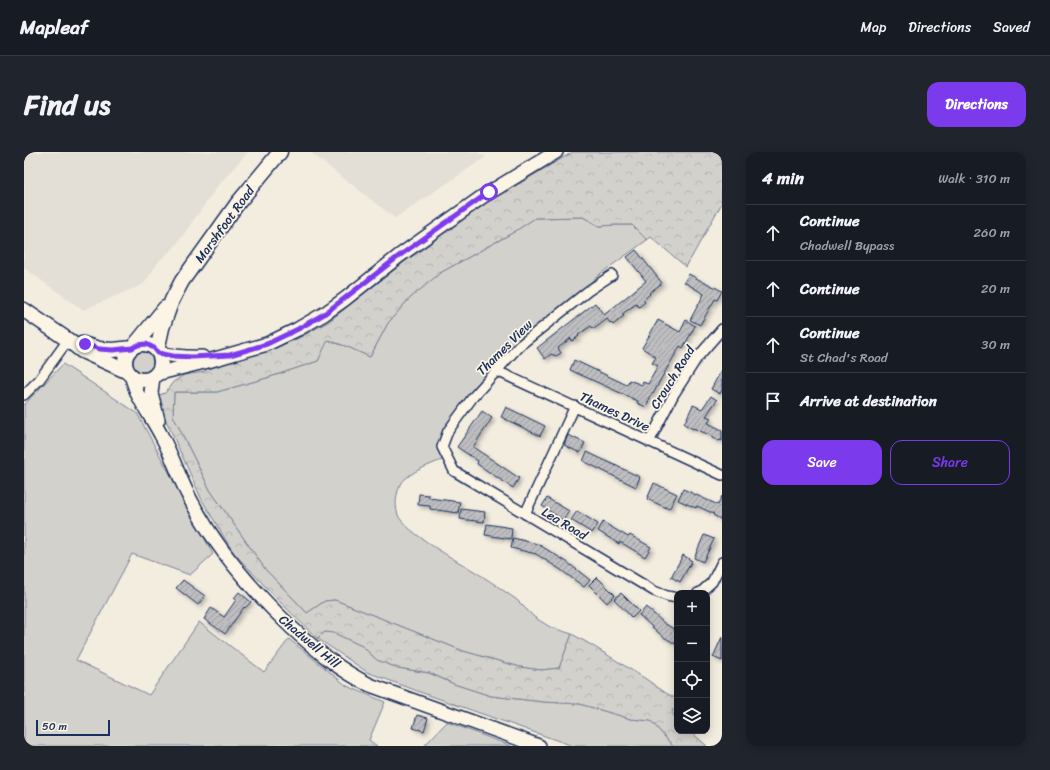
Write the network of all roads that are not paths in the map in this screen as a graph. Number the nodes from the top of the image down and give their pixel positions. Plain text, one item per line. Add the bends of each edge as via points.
1 (280, 152) edge
2 (556, 152) edge
3 (612, 275) dead end
4 (172, 300) junction
5 (24, 310) edge
6 (722, 329) edge
7 (68, 340) junction
8 (133, 347) junction
9 (158, 352) junction
10 (230, 355) junction
11 (497, 370) junction
12 (129, 373) junction
13 (155, 375) junction
14 (24, 395) edge
15 (575, 406) junction
16 (162, 437) junction
17 (649, 442) junction
18 (447, 458) joint
19 (722, 475) edge
20 (525, 514) junction
21 (722, 562) edge
22 (703, 590) edge
23 (674, 597) edge
24 (539, 746) edge

1 - 4 main road, Marshfoot Road via 237,204 186,274
2 - 10 street via 482,197 324,314 267,344
3 - 11 street, Thames View via 525,341
4 - 8 main road, Marshfoot Road
4 - 9 main road, Marshfoot Road via 162,328
5 - 7 main road
6 - 17 street, Crouch Road via 698,358 674,394
7 - 8 main road via 99,349
7 - 12 main road via 82,351
7 - 14 street via 39,380
8 - 9 main road via 146,344
8 - 12 main road via 128,352 125,364
9 - 10 street via 192,357
9 - 13 main road via 161,365
10 - 13 street
11 - 15 street, Thames Drive
11 - 18 street, Thames View via 448,431 442,447
12 - 13 main road via 140,380
12 - 16 street, Chadwell Hill
13 - 16 street, Chadwell Hill via 152,393
15 - 17 street, Thames Drive
15 - 20 street
16 - 24 street, Chadwell Hill via 193,505 227,557 272,608 319,652 370,685
17 - 19 street, Thames Drive
18 - 20 street, Lea Road via 454,471
20 - 23 street, Lea Road via 654,591
21 - 22 street via 712,582

